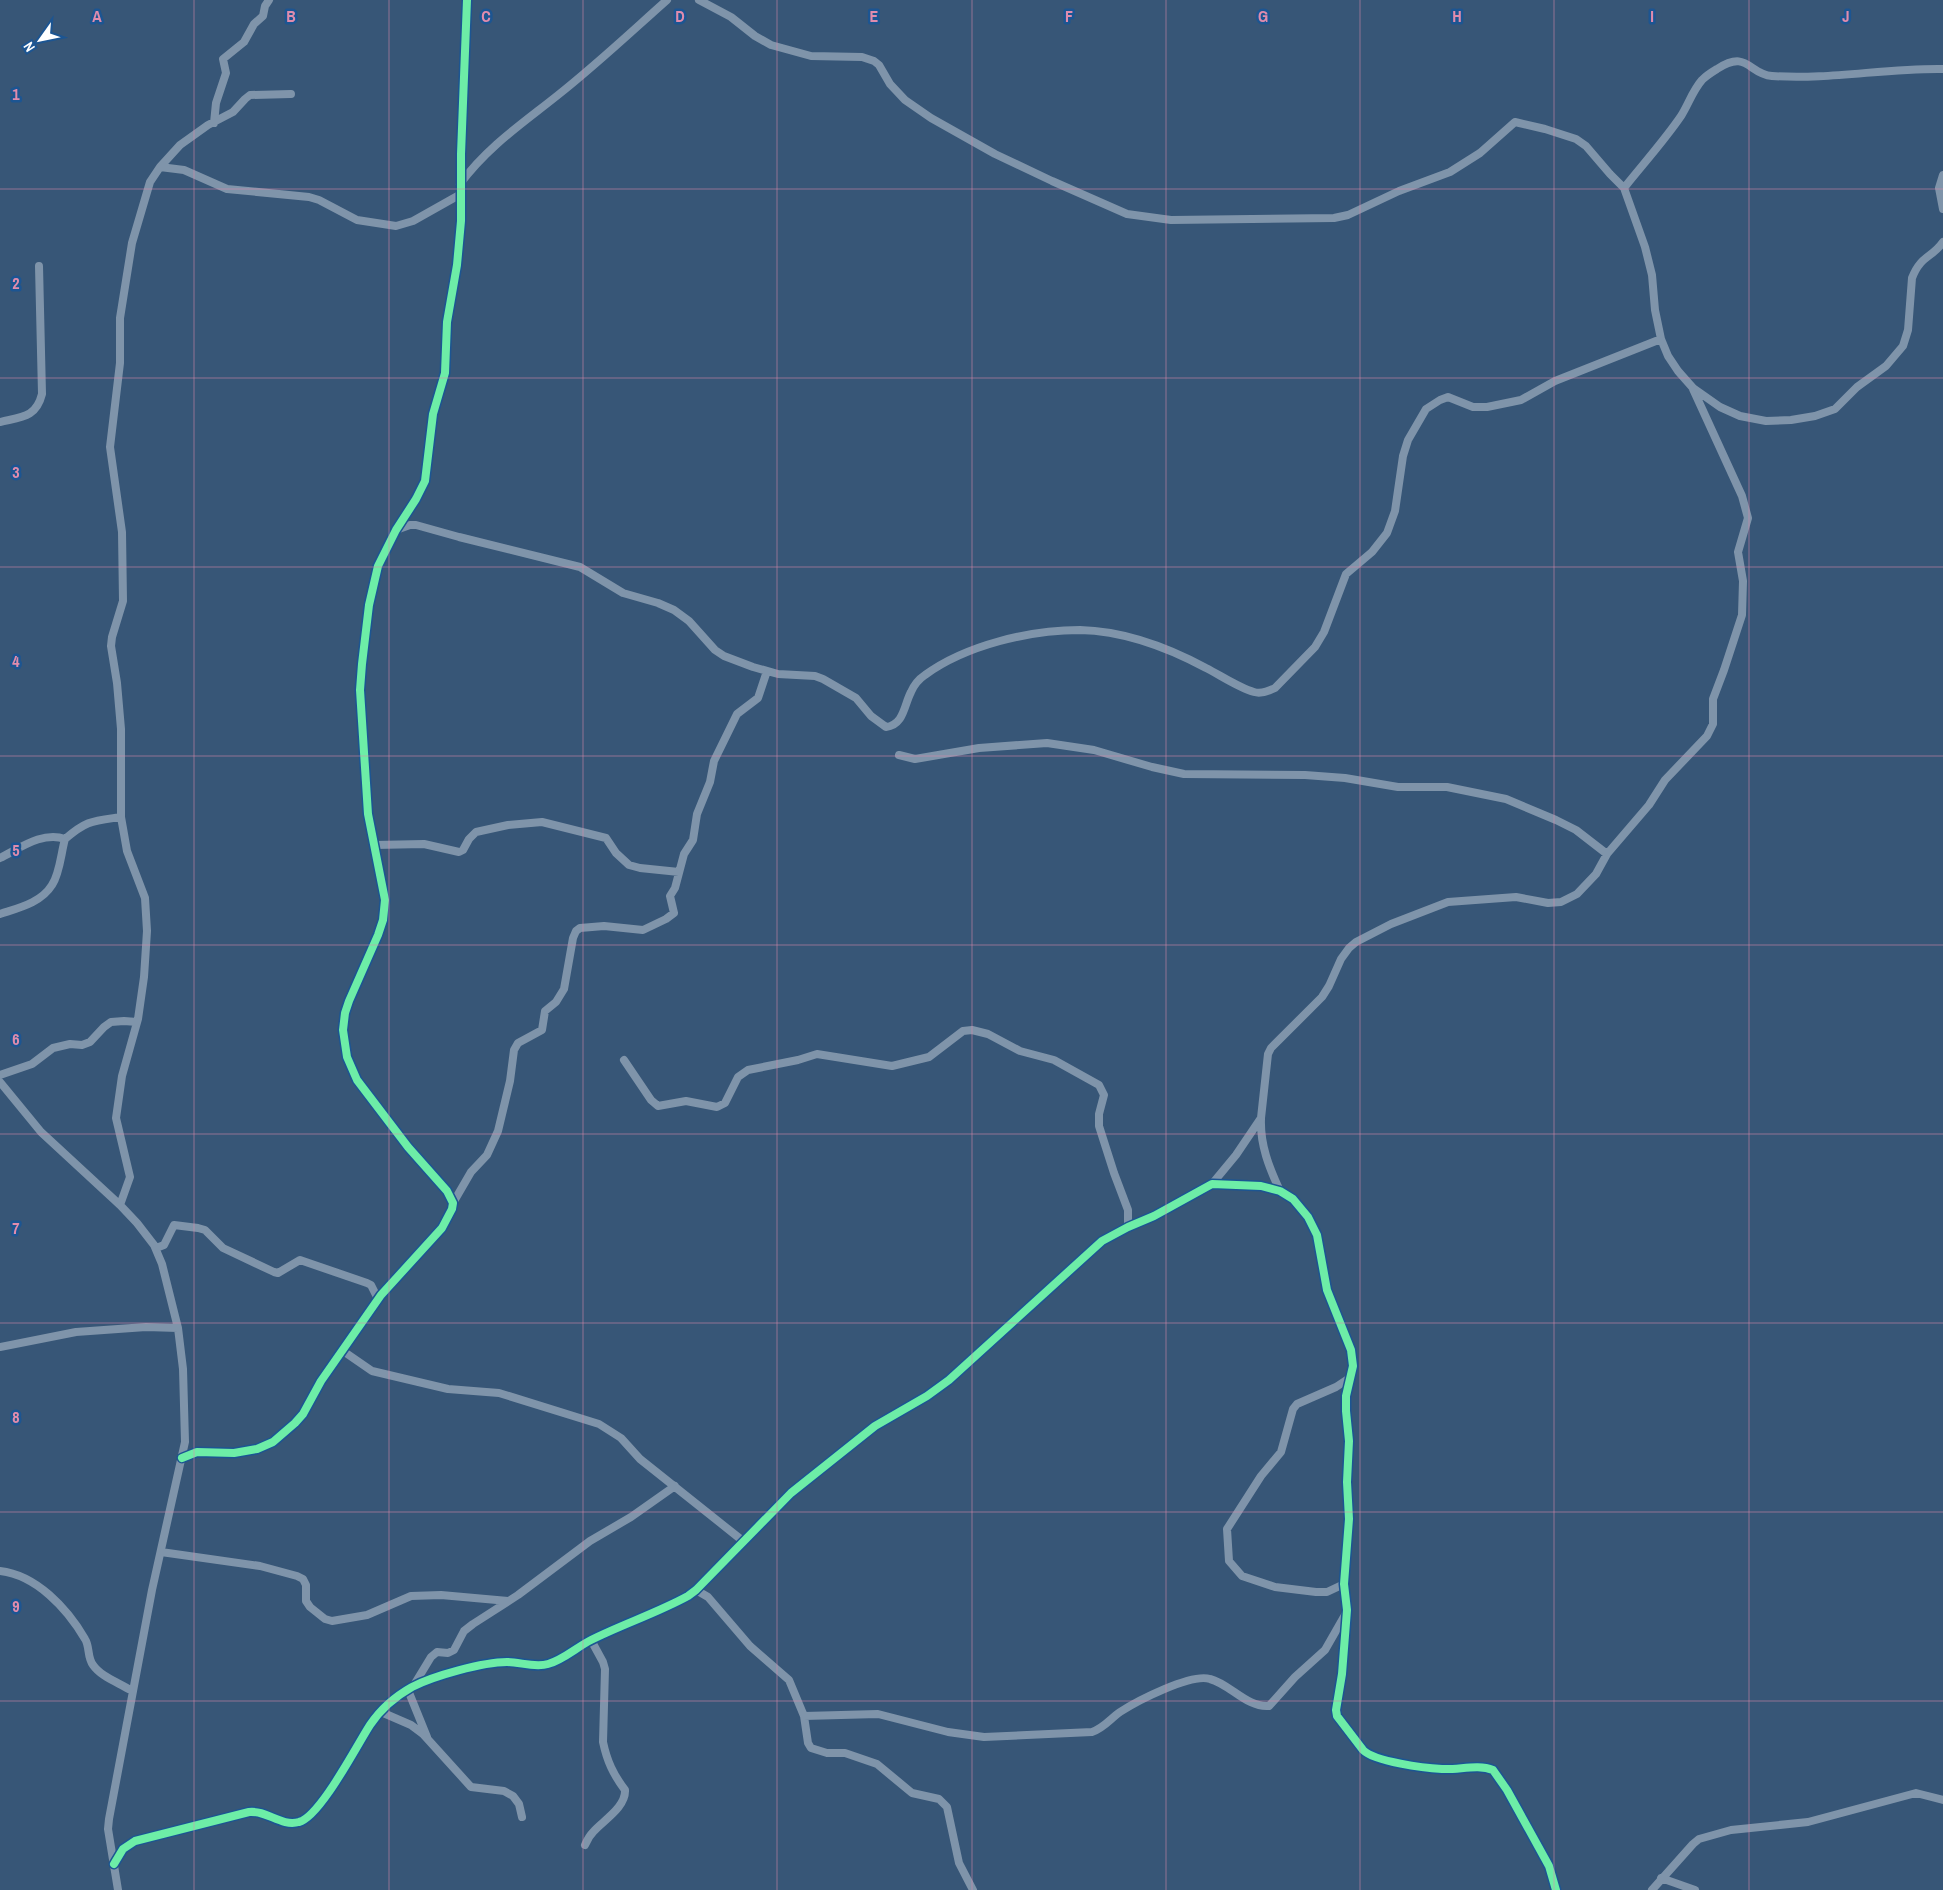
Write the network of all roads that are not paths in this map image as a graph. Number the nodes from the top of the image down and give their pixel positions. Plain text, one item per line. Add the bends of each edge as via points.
1 (269, 0) edge
2 (467, 0) edge
3 (667, 0) edge
4 (699, 0) edge
5 (1943, 69) edge
6 (291, 94) dead end
7 (214, 122) junction
8 (160, 167) junction
9 (1943, 175) edge
10 (460, 184) junction
11 (1624, 188) junction
12 (461, 194) junction
13 (1943, 209) edge
14 (1943, 242) edge
15 (39, 266) dead end
16 (1661, 339) junction
17 (1693, 388) junction
18 (0, 422) edge
19 (396, 530) junction
20 (767, 671) junction
21 (898, 755) dead end
22 (121, 817) junction
23 (65, 839) junction
24 (375, 845) junction
25 (1607, 854) junction
26 (0, 858) edge
27 (679, 872) junction
28 (0, 914) edge
29 (137, 1022) junction
30 (624, 1060) dead end
31 (0, 1076) edge
32 (0, 1082) edge
33 (1261, 1118) junction
34 (1212, 1184) junction
35 (1280, 1191) junction
36 (453, 1203) junction
37 (120, 1205) junction
38 (1128, 1227) junction
39 (156, 1248) junction
40 (378, 1299) junction
41 (178, 1328) junction
42 (0, 1347) edge
43 (343, 1351) junction
44 (1351, 1377) junction
45 (182, 1458) junction
46 (675, 1486) junction
47 (743, 1542) junction
48 (160, 1552) junction
49 (0, 1571) edge
50 (1344, 1584) junction
51 (696, 1590) junction
52 (508, 1602) junction
53 (1347, 1610) junction
54 (591, 1640) junction
55 (410, 1688) junction
56 (132, 1690) junction
57 (381, 1712) junction
58 (804, 1716) junction
59 (428, 1739) junction
60 (1943, 1800) edge
61 (522, 1817) dead end
62 (585, 1845) dead end
63 (114, 1864) junction
64 (1661, 1878) junction
65 (118, 1890) edge
66 (973, 1890) edge
67 (1556, 1890) edge
68 (1652, 1890) edge
69 (1695, 1890) edge

1 - 7 street via 263,16 254,24 244,42 223,59 226,73 216,103
2 - 10 street
3 - 10 street via 559,95 502,138
4 - 11 street via 731,17 771,45 811,56 862,57 874,62 905,100 931,118 995,154 1127,214 1171,220 1314,219 1348,215 1463,165 1515,122 1576,139
5 - 11 street via 1799,77 1771,76 1743,62 1728,63 1702,80 1680,117
6 - 7 street via 250,96 233,112
7 - 8 street via 180,146
8 - 12 street via 184,170 227,189 309,197 356,220 396,226 413,221
8 - 22 street via 150,182 132,243 120,318 120,363 110,447 122,532 123,601 111,646 121,728
9 - 13 street via 1939,188
10 - 12 street
11 - 16 street via 1652,275
12 - 19 street via 457,265 447,322 446,364 432,414 425,481
14 - 17 street via 1915,270 1903,346 1886,366 1857,387 1835,409 1815,416 1766,421 1740,416 1720,407
15 - 18 street via 42,394 35,411
16 - 17 street via 1678,371
16 - 20 street via 1555,381 1521,400 1473,407 1448,397 1426,410 1408,440 1395,511 1387,533 1372,552 1346,574 1315,647 1268,692 1252,692 1172,650 1102,631 1047,632 981,647 954,657 915,685 901,717 886,727 856,698 823,679
17 - 25 street via 1747,510 1748,518 1738,552 1744,581 1742,615 1713,699 1711,729 1665,780 1649,805
19 - 20 street via 416,525 580,567 623,593 674,610 724,656
19 - 24 street via 384,554 369,605 360,690 368,814
20 - 27 street via 761,694 736,714 714,761 693,840 684,854
21 - 25 street via 915,760 979,748 1047,743 1094,750 1184,774 1305,775 1398,787 1447,787 1506,800 1556,820 1576,830
22 - 23 street via 80,826
22 - 29 street via 128,850 145,898 147,931
23 - 26 street via 46,836
23 - 28 street via 52,886 40,898
24 - 27 street via 424,844 459,852 476,832 542,822 606,838 629,865
24 - 36 street via 385,900 383,920 345,1013 343,1030 347,1057 357,1080 408,1147 448,1191
25 - 33 street via 1590,881 1577,894 1561,902 1516,897 1448,902 1391,924 1356,942 1341,959 1322,997 1271,1048
27 - 36 street via 670,898 675,912 666,919 643,930 599,926 576,931 560,998 545,1011 542,1030 518,1043 514,1050 498,1131 487,1155 471,1172
29 - 31 street via 111,1022 86,1044 53,1048 32,1064
29 - 37 street via 122,1076 116,1118 130,1177
30 - 38 street via 658,1106 686,1101 717,1107 725,1104 738,1077 748,1070 817,1054 892,1066 929,1057 963,1031 988,1034 1020,1051 1054,1060 1103,1089 1100,1126 1128,1210
32 - 37 street via 41,1132
33 - 34 street
33 - 35 street via 1260,1135
34 - 35 street via 1262,1186
34 - 38 street
35 - 44 street via 1308,1217 1317,1235 1327,1290 1352,1350
36 - 40 street via 442,1228
37 - 39 street via 138,1222
38 - 47 street via 1102,1241 949,1380 875,1426 825,1465 791,1493
39 - 40 street via 164,1245 174,1225 198,1228 210,1234 223,1248 274,1272 278,1273 300,1260 371,1285
39 - 41 street
40 - 43 street
41 - 42 street via 162,1326 76,1332
41 - 45 street via 186,1410
43 - 45 street via 302,1414 273,1442 245,1452 197,1452
43 - 46 street via 372,1371 448,1389 499,1394 592,1422 613,1432 640,1459
44 - 50 street via 1346,1404 1349,1519
44 - 50 street via 1293,1409 1281,1452 1261,1476 1228,1529 1227,1537 1229,1562 1242,1576 1275,1587 1316,1592 1327,1592
45 - 48 street
46 - 47 street
46 - 52 street via 580,1547
47 - 51 street
48 - 52 street via 260,1566 297,1576 306,1584 306,1601 325,1620 367,1615 411,1596 441,1595
48 - 56 street
49 - 56 street via 28,1579 55,1602 67,1613 85,1640 93,1666
50 - 53 street
51 - 54 street
51 - 58 street via 708,1597 750,1646 786,1675
52 - 55 street via 468,1628 454,1650 434,1654
53 - 58 street via 1325,1650 1269,1706 1263,1707 1212,1679 1202,1677 1156,1692 1092,1732 984,1737 948,1732 878,1714
53 - 67 street via 1336,1710 1339,1720 1367,1754 1379,1759 1443,1770 1493,1770 1549,1866
54 - 55 street via 550,1664 506,1662 467,1668
54 - 62 street via 605,1669 605,1752 625,1795
55 - 57 street
55 - 59 street
56 - 63 street via 109,1819
57 - 59 street via 411,1726
57 - 63 street via 315,1810 302,1822 284,1822 258,1811 249,1812 136,1841 123,1849
58 - 66 street via 811,1748 877,1764 912,1793 944,1802 959,1863
59 - 61 street via 471,1787 513,1796
60 - 64 street via 1916,1793 1808,1822 1712,1835 1693,1844
63 - 65 street
64 - 68 street
64 - 69 street

